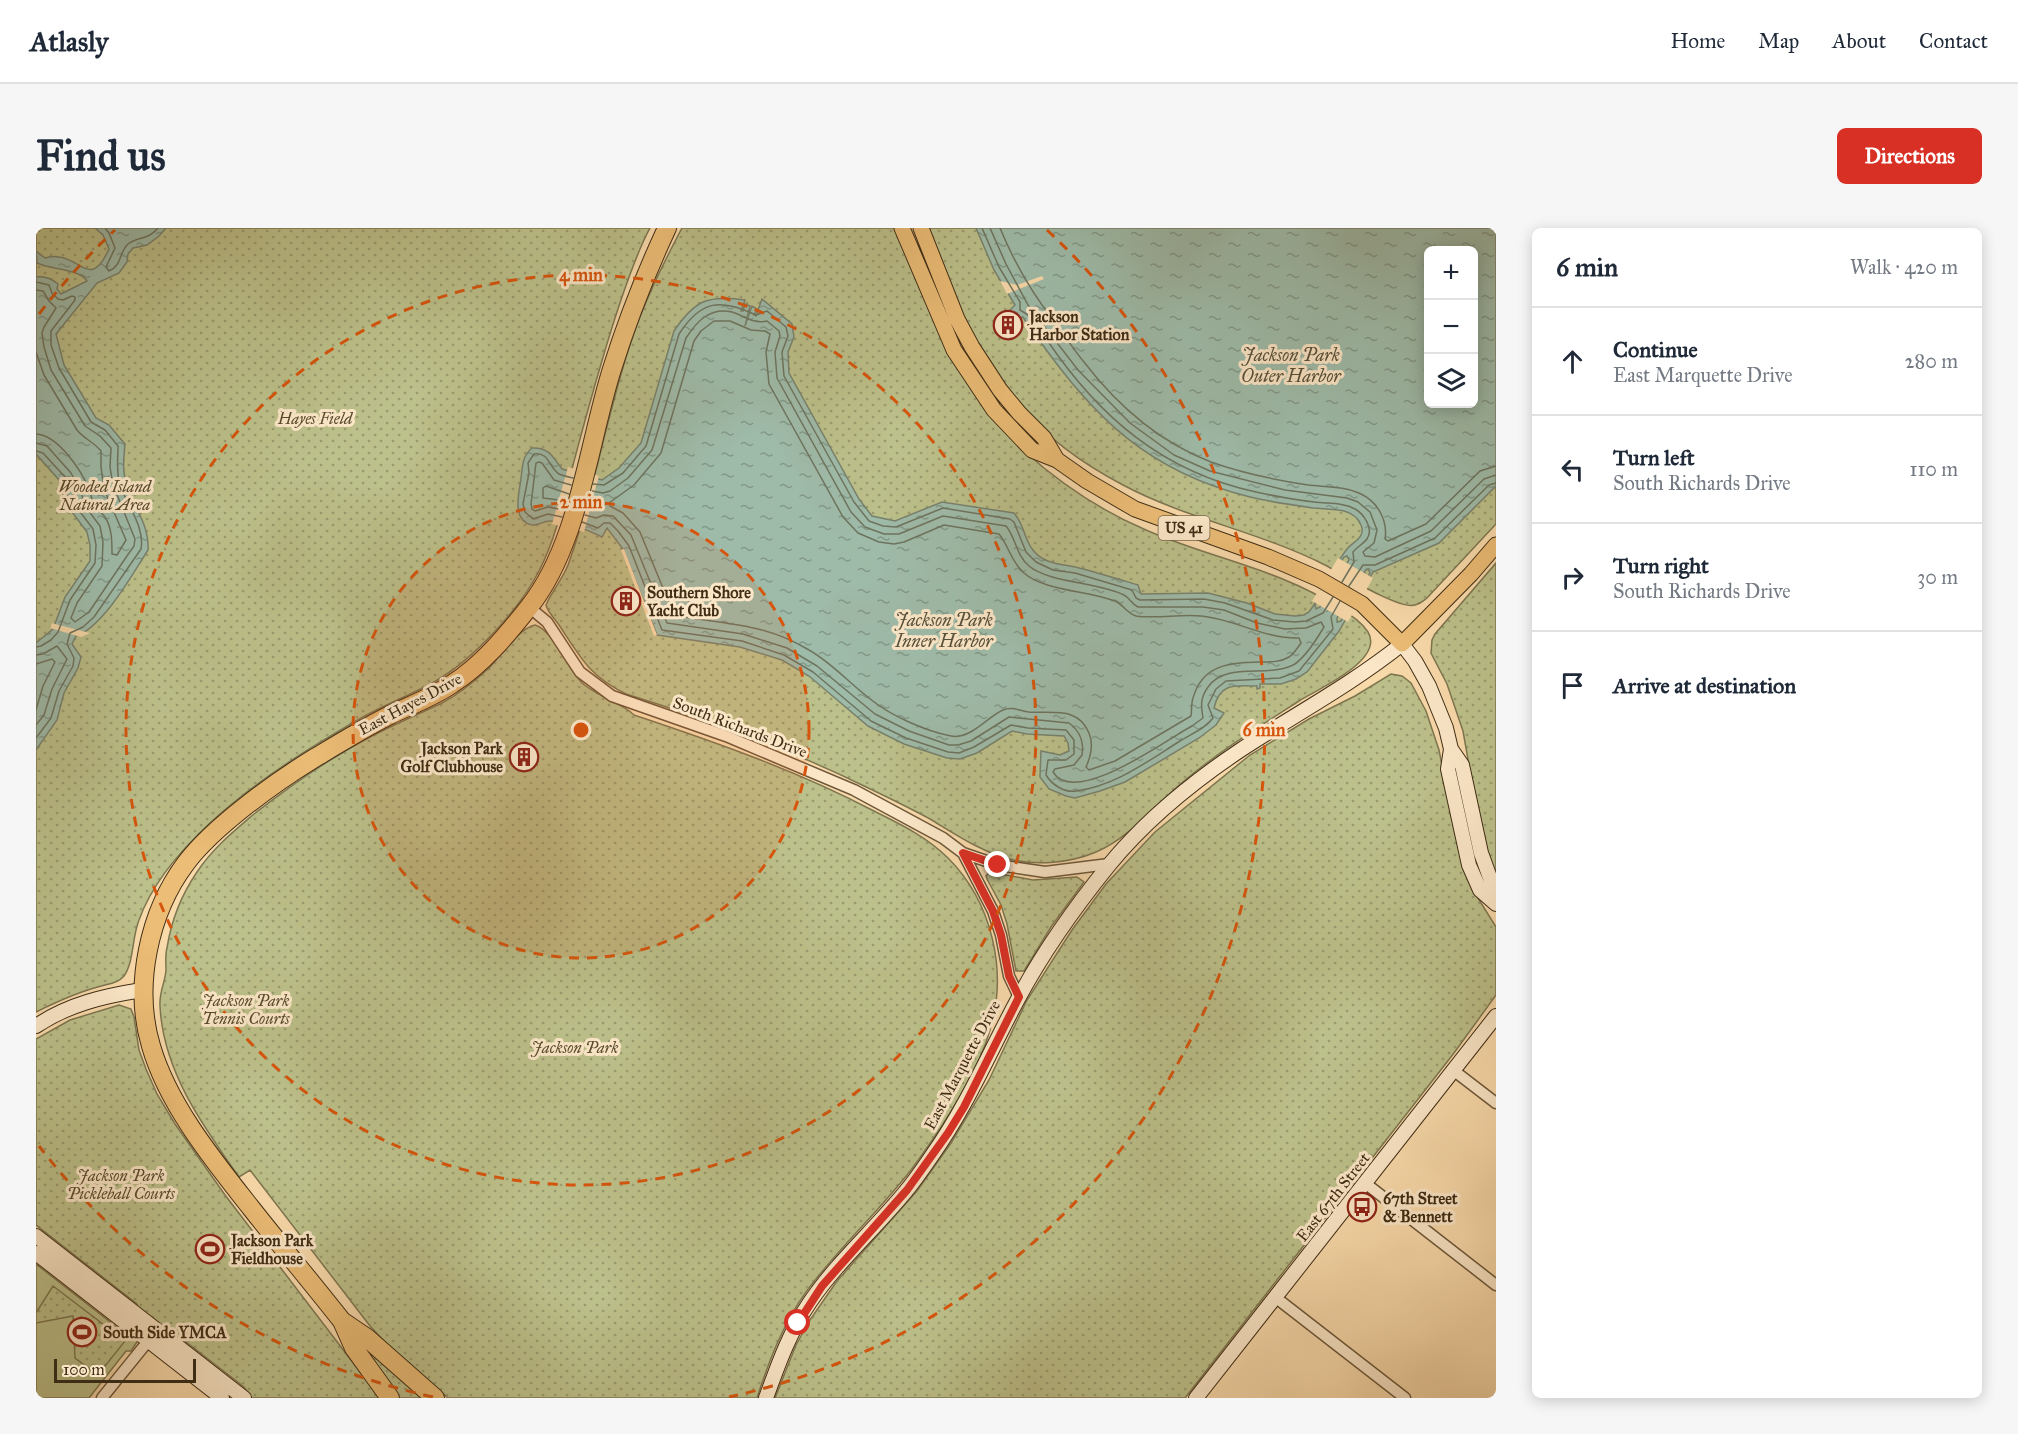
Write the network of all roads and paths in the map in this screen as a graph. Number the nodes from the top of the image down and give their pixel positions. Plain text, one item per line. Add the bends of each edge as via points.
1 (667, 228) edge
2 (902, 228) edge
3 (921, 228) edge
4 (1057, 460) junction
5 (1496, 545) edge
6 (529, 607) junction
7 (1402, 644) junction
8 (963, 853) junction
9 (1109, 864) junction
10 (1496, 904) edge
11 (142, 990) junction
12 (1019, 997) junction
13 (1496, 1016) edge
14 (36, 1026) edge
15 (1453, 1070) junction
16 (1496, 1103) edge
17 (1365, 1183) junction
18 (36, 1236) edge
19 (36, 1253) edge
20 (1496, 1285) edge
21 (1275, 1297) junction
22 (342, 1321) junction
23 (152, 1335) junction
24 (102, 1398) edge
25 (222, 1398) edge
26 (244, 1398) edge
27 (390, 1398) edge
28 (435, 1398) edge
29 (766, 1398) edge
30 (1196, 1398) edge
31 (1405, 1398) edge

1 - 6 highway, East Hayes Drive via 646,272 612,369 567,537 550,576
2 - 4 main road, US 41 via 940,321 969,376 1018,437 1032,450
3 - 4 main road, US 41 via 972,347 1000,390 1044,438
4 - 7 main road, US 41 via 1135,509 1319,579 1362,604
5 - 7 main road, East Marquette Drive
6 - 8 street, South Richards Drive via 547,621 580,672 612,696 812,771 911,819
6 - 11 highway, East Hayes Drive via 479,662 454,683 366,727 297,768 205,843 174,880 161,907 148,945
7 - 9 street, East Marquette Drive via 1365,673 1230,758 1164,811
7 - 10 street via 1430,686 1451,749 1462,765
8 - 9 street, South Richards Drive via 1013,868 1045,872
8 - 12 street, South Richards Drive via 993,911 1009,976
9 - 12 street, East Marquette Drive via 1061,928
11 - 14 street via 81,1003
11 - 22 highway, East Hayes Drive via 157,1064 188,1122
12 - 29 street, East Marquette Drive via 948,1133 907,1190 810,1302 787,1344
13 - 15 street, East 67th Street
15 - 16 street
15 - 17 street, East 67th Street
17 - 20 street
17 - 21 street, East 67th Street
18 - 23 street
19 - 23 street
21 - 30 street, East 67th Street
21 - 31 street
22 - 27 highway via 354,1348
22 - 28 highway
23 - 24 street
23 - 25 street
23 - 26 street

